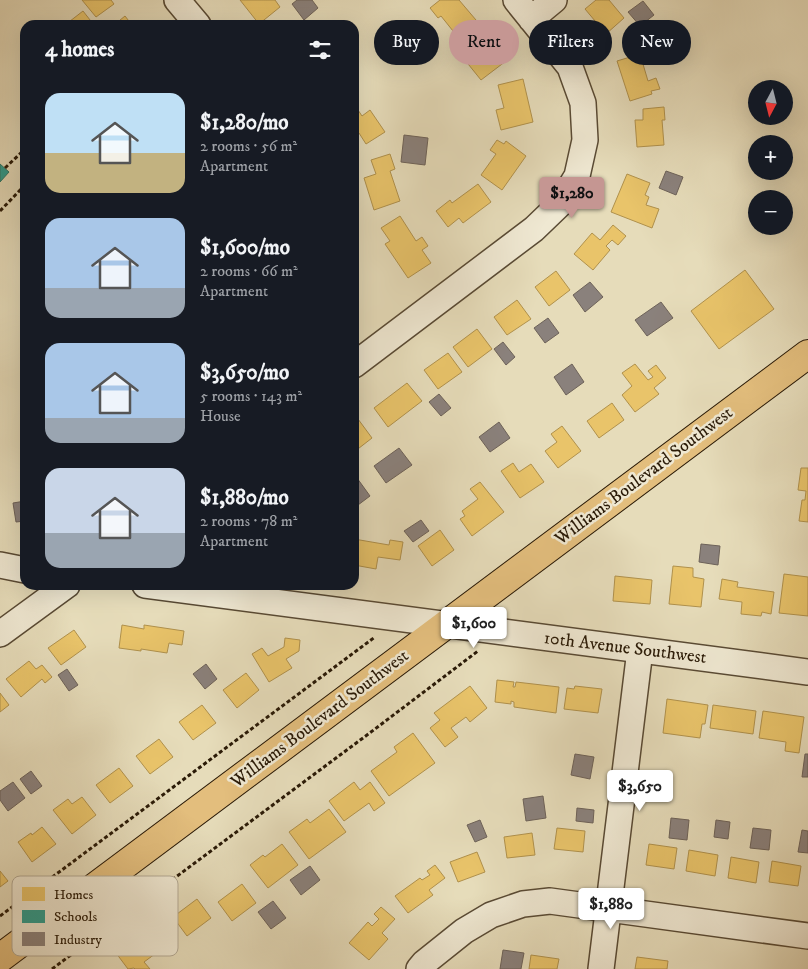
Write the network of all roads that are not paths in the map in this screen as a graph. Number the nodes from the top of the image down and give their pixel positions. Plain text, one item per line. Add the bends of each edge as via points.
1 (177, 0) edge
2 (554, 0) edge
3 (523, 9) edge
4 (194, 20) edge
5 (808, 354) edge
6 (359, 360) edge
7 (0, 565) edge
8 (20, 569) edge
9 (60, 590) edge
10 (182, 590) edge
11 (445, 625) junction
12 (0, 634) edge
13 (640, 650) junction
14 (808, 672) edge
15 (110, 876) edge
16 (609, 909) junction
17 (808, 936) edge
18 (12, 949) edge
19 (0, 958) edge
20 (419, 969) edge
21 (601, 969) edge

1 - 4 street
2 - 3 street
3 - 6 street via 570,68 583,103 585,140 577,176 560,204 534,229
5 - 11 main road, Williams Boulevard Southwest
7 - 8 street
9 - 12 street
10 - 11 street, 10th Avenue Southwest
11 - 13 street, 10th Avenue Southwest
11 - 15 main road, Williams Boulevard Southwest
13 - 14 street, 10th Avenue Southwest
13 - 16 street
16 - 17 street
16 - 20 street via 550,901 523,904 491,915 464,931
16 - 21 street
18 - 19 main road, Williams Boulevard Southwest

